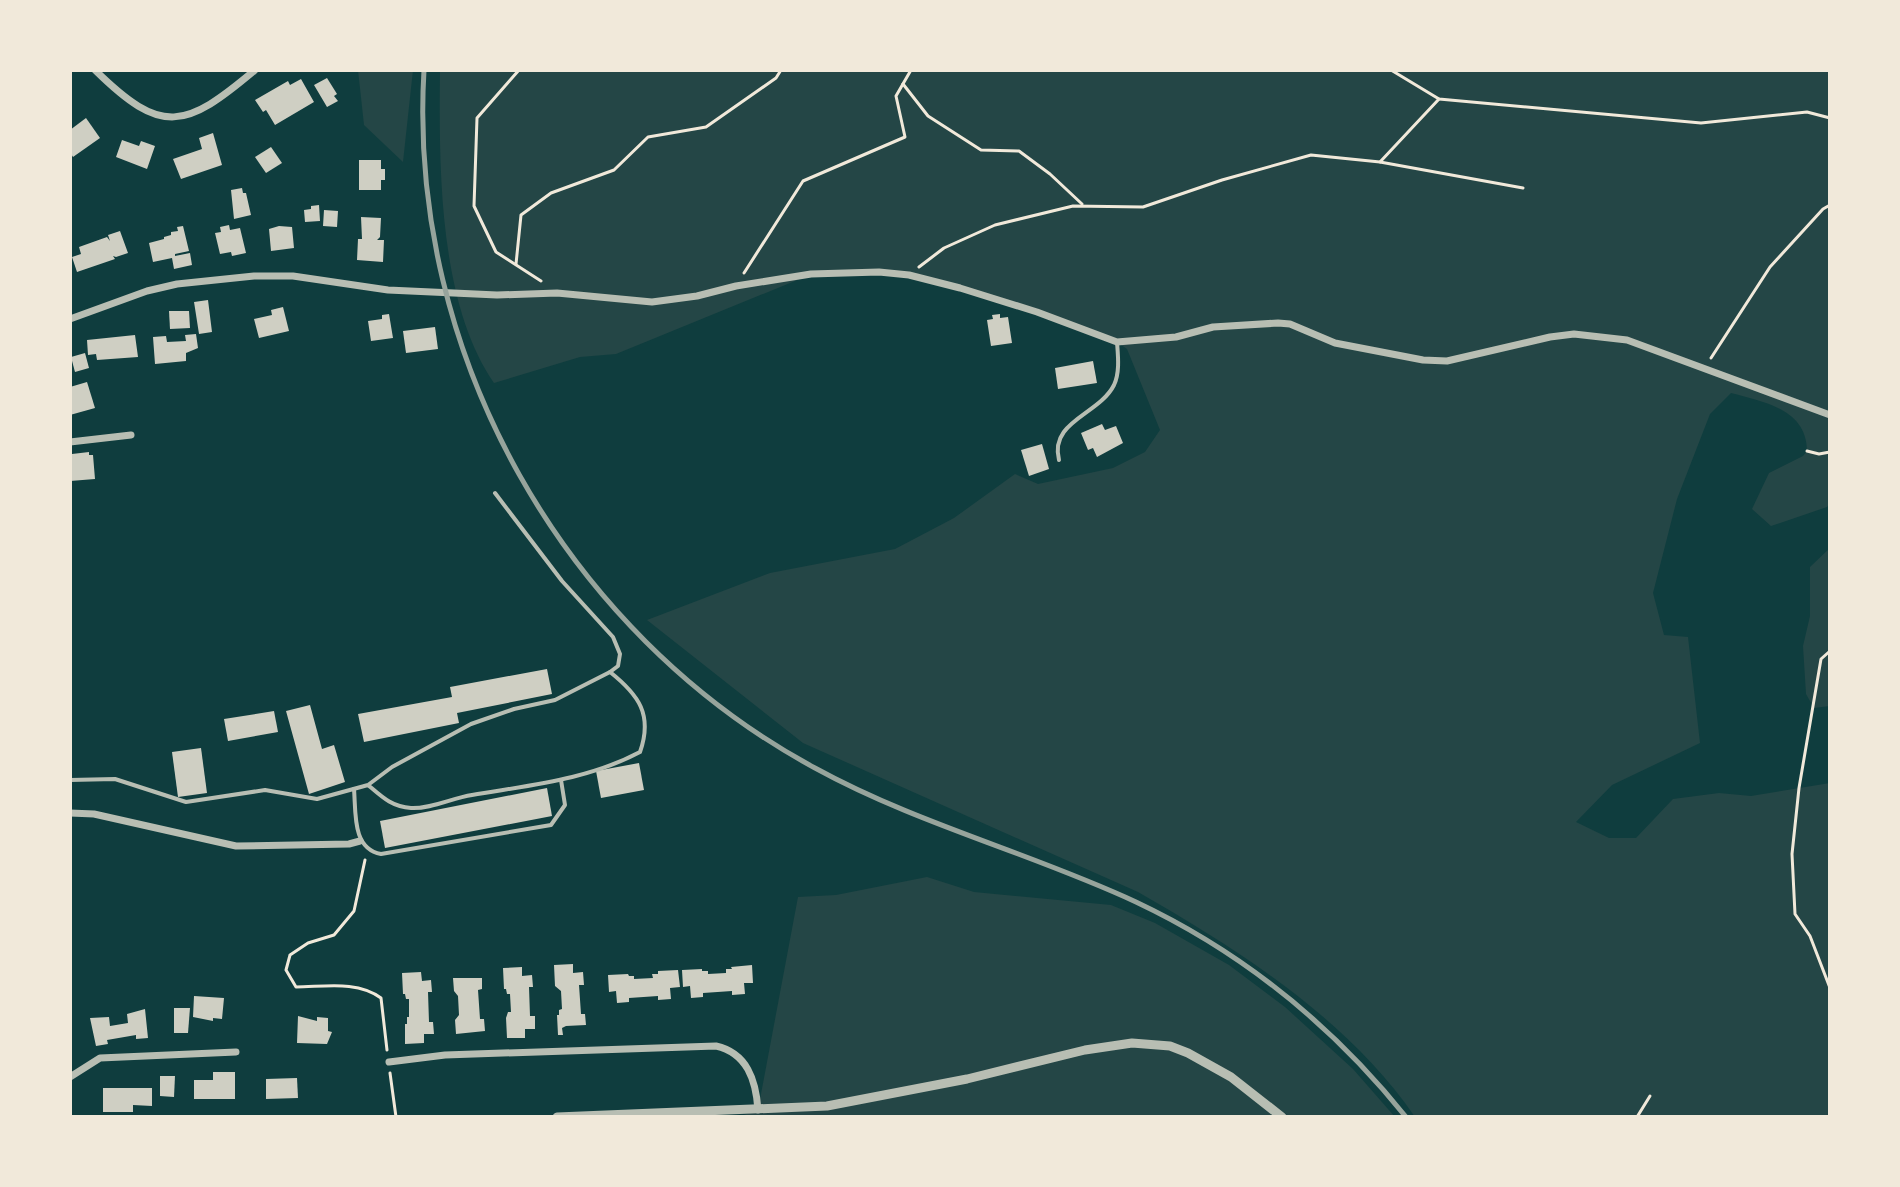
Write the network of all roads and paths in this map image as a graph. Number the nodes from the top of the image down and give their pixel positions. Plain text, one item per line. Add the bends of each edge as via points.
1 (95, 70) edge
2 (255, 70) edge
3 (519, 70) edge
4 (781, 70) edge
5 (911, 70) edge
6 (1391, 70) edge
7 (903, 84) junction
8 (1439, 99) junction
9 (1830, 118) edge
10 (1380, 162) junction
11 (1523, 188) dead end
12 (1830, 205) edge
13 (1083, 206) junction
14 (516, 264) junction
15 (909, 275) junction
16 (736, 286) junction
17 (557, 293) junction
18 (70, 319) edge
19 (1117, 342) junction
20 (1705, 368) junction
21 (1830, 415) edge
22 (131, 435) dead end
23 (70, 442) edge
24 (1807, 451) dead end
25 (1830, 452) edge
26 (1059, 460) dead end
27 (495, 493) dead end
28 (1830, 651) edge
29 (610, 672) junction
30 (70, 780) edge
31 (561, 780) junction
32 (368, 785) junction
33 (354, 789) junction
34 (70, 813) edge
35 (360, 841) junction
36 (367, 849) junction
37 (1830, 988) edge
38 (236, 1052) dead end
39 (389, 1062) junction
40 (70, 1077) edge
41 (1650, 1096) dead end
42 (758, 1110) junction
43 (396, 1117) edge
44 (557, 1117) edge
45 (1282, 1117) edge
46 (1637, 1117) edge

1 - 2 street via 147,113 175,118 206,105
3 - 14 path via 477,118 474,206 496,252
4 - 14 path via 706,127 648,137 614,170 551,193 531,207 521,215
5 - 7 path
6 - 8 path
7 - 13 path via 928,116 981,150 1019,151
7 - 16 path via 896,96 905,137 803,181
8 - 9 path via 1701,123 1807,112
8 - 10 path
10 - 11 path
10 - 13 path via 1311,155 1143,207
12 - 20 path via 1770,267
13 - 15 path via 995,225 944,248
14 - 17 path
15 - 16 street via 811,274
15 - 19 street via 1037,312
16 - 17 street via 652,302
17 - 18 street via 412,292 256,276 177,284
19 - 20 street via 1278,323 1335,343 1447,361 1574,334 1627,340
19 - 26 lane via 1115,384 1101,403 1058,437
20 - 21 street
22 - 23 street
24 - 25 path
27 - 29 lane via 613,637 620,654 618,666
28 - 37 path via 1821,659 1814,696 1792,854 1795,914 1810,936
29 - 31 lane via 629,687 644,713 646,736 640,752
29 - 32 lane via 555,700 471,724
30 - 33 lane via 115,779 186,802 265,790 317,799
31 - 32 lane via 412,808 388,803
31 - 36 lane via 565,805 551,825 381,854
32 - 33 lane
33 - 35 lane
34 - 35 street via 236,846
35 - 36 lane
36 - 39 path via 354,911 334,935 290,955 286,970 296,987 352,986 381,998
38 - 40 street via 100,1058
39 - 42 street via 445,1055 716,1046 742,1059 756,1086
39 - 43 path
41 - 46 path
42 - 44 street
42 - 45 street via 827,1106 1132,1043 1170,1046 1200,1059

